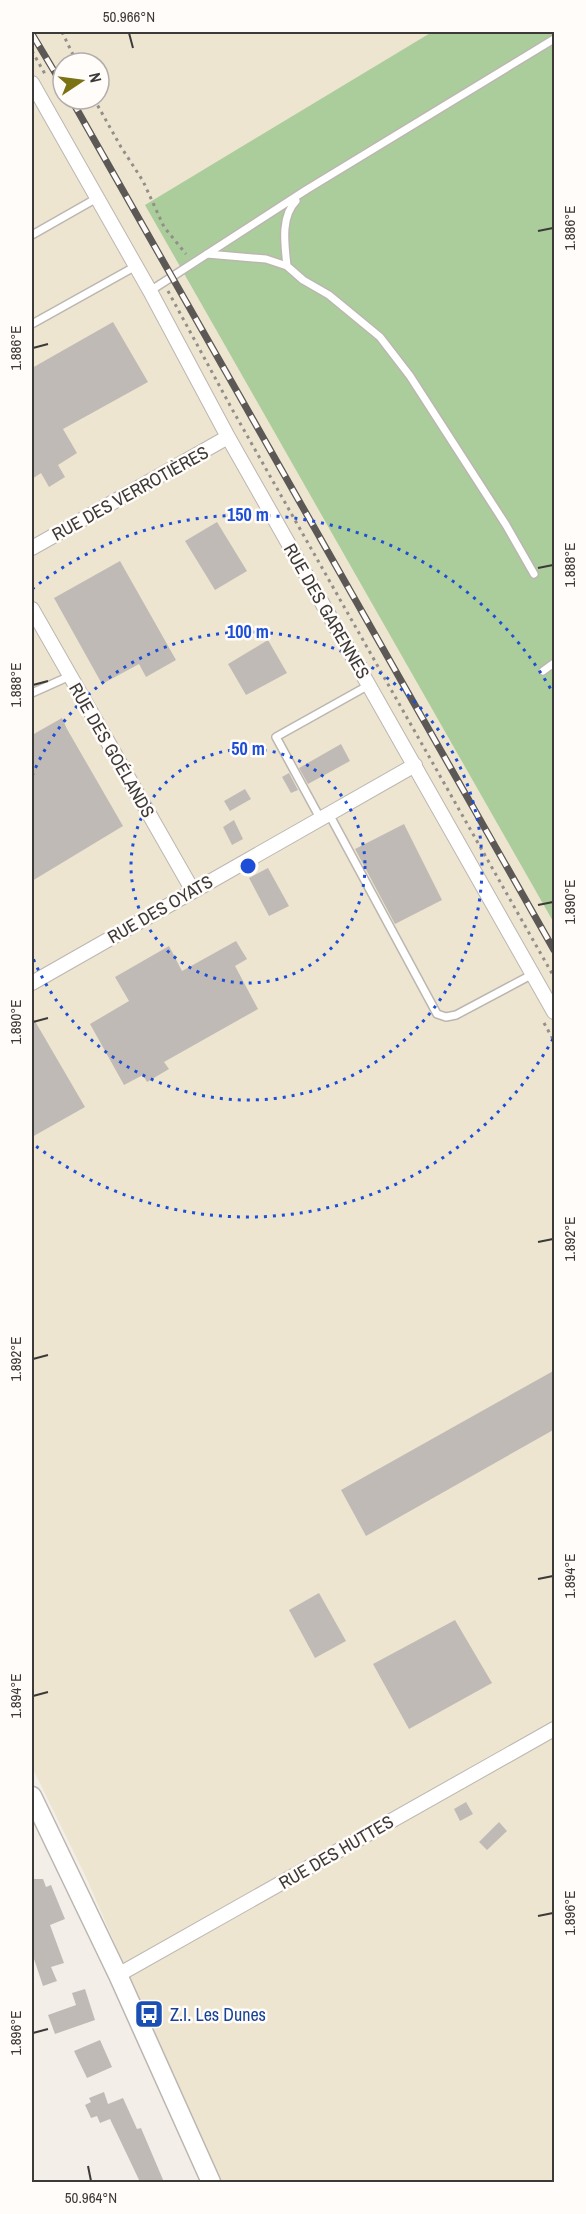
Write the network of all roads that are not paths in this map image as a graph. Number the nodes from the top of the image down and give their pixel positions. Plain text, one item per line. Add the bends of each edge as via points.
1 (555, 39) edge
2 (32, 83) edge
3 (306, 190) junction
4 (97, 198) junction
5 (32, 235) edge
6 (207, 254) junction
7 (136, 266) junction
8 (287, 266) junction
9 (150, 291) junction
10 (32, 324) edge
11 (228, 437) junction
12 (32, 548) edge
13 (534, 574) dead end
14 (32, 609) edge
15 (555, 663) edge
16 (543, 671) dead end
17 (70, 676) junction
18 (369, 685) junction
19 (32, 693) edge
20 (415, 765) junction
21 (325, 816) junction
22 (193, 891) junction
23 (533, 974) junction
24 (32, 983) edge
25 (555, 1012) edge
26 (555, 1729) edge
27 (32, 1796) edge
28 (118, 1975) junction
29 (211, 2182) edge

1 - 3 lane
2 - 4 street, RUE DES GARENNES
3 - 6 lane
3 - 8 lane via 286,218
4 - 5 lane
4 - 7 street, RUE DES GARENNES
6 - 8 lane via 266,259
6 - 9 lane
7 - 9 street, RUE DES GARENNES
7 - 10 lane
8 - 13 lane via 330,295 380,337 410,376
9 - 11 street, RUE DES GARENNES
11 - 12 street, RUE DES VERROTIÈRES
11 - 18 street, RUE DES GARENNES
14 - 17 street, RUE DES GOÉLANDS
15 - 16 lane
17 - 19 lane
17 - 22 street, RUE DES GOÉLANDS
18 - 20 street, RUE DES GARENNES
18 - 21 lane via 276,737
20 - 21 street, RUE DES OYATS
20 - 23 street, RUE DES GARENNES
21 - 22 street, RUE DES OYATS
21 - 23 lane via 437,1014 456,1015
22 - 24 street, RUE DES OYATS
23 - 25 street, RUE DES GARENNES
26 - 28 street, RUE DES HUTTES
27 - 28 main road
28 - 29 main road

